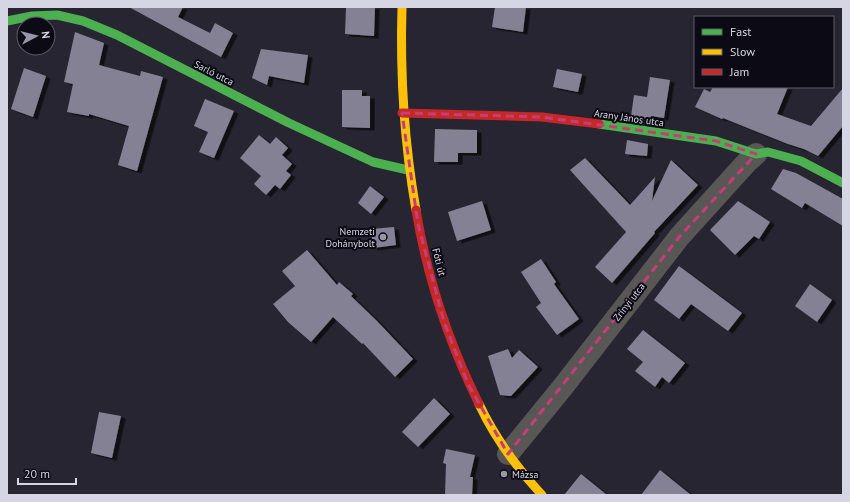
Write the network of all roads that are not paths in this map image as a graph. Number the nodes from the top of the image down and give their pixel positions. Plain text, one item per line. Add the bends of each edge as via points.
1 (402, 7) edge
2 (7, 20) edge
3 (402, 113) junction
4 (756, 154) junction
5 (408, 170) junction
6 (843, 183) edge
7 (508, 454) junction
8 (542, 495) edge

1 - 3 street, Fóti út
2 - 5 street, Sarló utca via 57,15 83,21 117,35 303,130 373,162
3 - 4 street, Arany János utca via 550,118 716,141
3 - 5 street, Fóti út
4 - 6 street, Arany János utca via 768,152 801,160
4 - 7 street, Zrínyi utca via 680,236
5 - 7 street, Fóti út via 430,275 444,322 468,384
7 - 8 street, Fóti út

